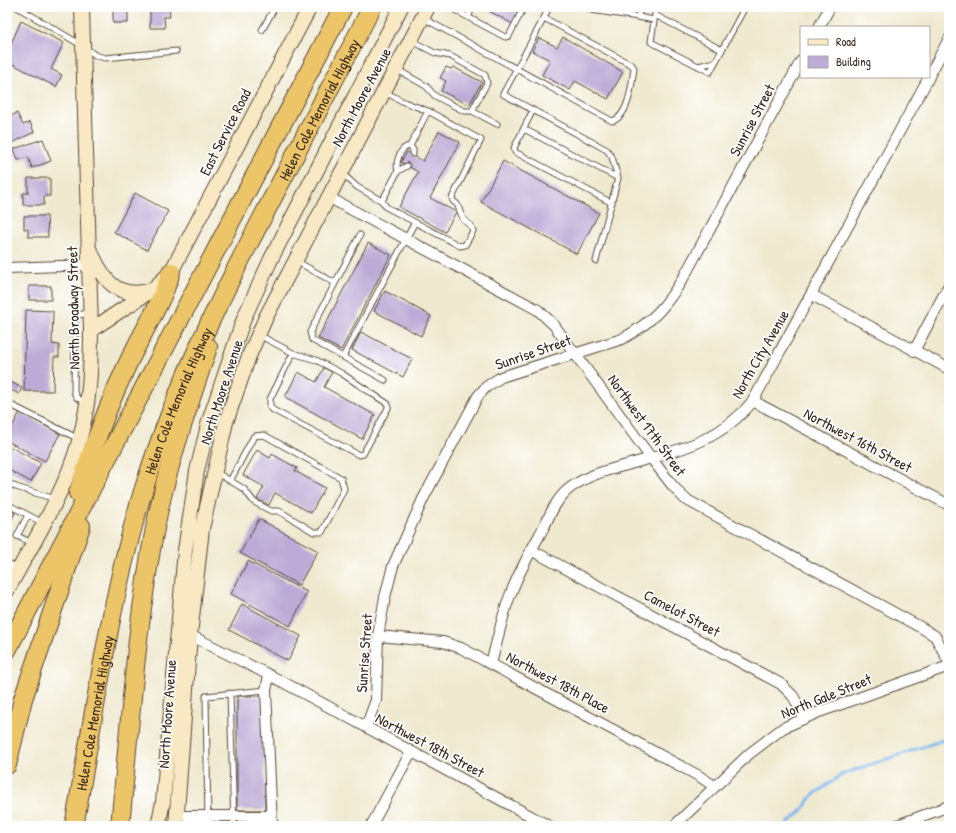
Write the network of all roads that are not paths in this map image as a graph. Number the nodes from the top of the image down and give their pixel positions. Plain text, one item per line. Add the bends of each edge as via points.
1 (10, 7) edge
2 (17, 7) edge
3 (82, 7) edge
4 (274, 7) edge
5 (310, 7) edge
6 (343, 7) edge
7 (372, 7) edge
8 (401, 7) edge
9 (449, 7) edge
10 (473, 7) edge
11 (524, 7) edge
12 (549, 7) edge
13 (586, 7) edge
14 (640, 7) edge
15 (656, 7) edge
16 (744, 7) edge
17 (830, 7) edge
18 (7, 12) edge
19 (425, 12) edge
20 (468, 17) junction
21 (638, 17) junction
22 (544, 18) junction
23 (655, 18) junction
24 (820, 26) edge
25 (262, 30) dead end
26 (949, 39) edge
27 (410, 40) junction
28 (84, 46) junction
29 (722, 50) junction
30 (176, 51) dead end
31 (715, 62) junction
32 (800, 63) edge
33 (698, 66) junction
34 (517, 68) junction
35 (395, 69) junction
36 (930, 75) edge
37 (928, 78) edge
38 (383, 91) junction
39 (533, 110) junction
40 (428, 111) junction
41 (472, 111) junction
42 (497, 124) dead end
43 (524, 129) junction
44 (410, 146) junction
45 (413, 154) dead end
46 (407, 166) dead end
47 (398, 171) junction
48 (341, 173) junction
49 (618, 178) junction
50 (328, 197) junction
51 (382, 201) junction
52 (612, 203) junction
53 (415, 222) junction
54 (360, 235) dead end
55 (406, 239) junction
56 (89, 248) junction
57 (295, 261) junction
58 (596, 261) dead end
59 (89, 265) junction
60 (7, 268) edge
61 (171, 272) junction
62 (231, 276) junction
63 (335, 283) junction
64 (949, 285) edge
65 (152, 290) junction
66 (812, 295) junction
67 (91, 313) junction
68 (91, 330) junction
69 (258, 335) junction
70 (914, 351) junction
71 (293, 353) junction
72 (576, 354) junction
73 (343, 357) junction
74 (949, 369) edge
75 (385, 380) dead end
76 (753, 401) junction
77 (7, 403) edge
78 (87, 403) junction
79 (80, 439) junction
80 (651, 458) junction
81 (214, 471) junction
82 (98, 473) junction
83 (230, 481) junction
84 (7, 482) edge
85 (55, 499) junction
86 (7, 504) edge
87 (949, 505) edge
88 (28, 515) junction
89 (43, 523) junction
90 (32, 543) junction
91 (531, 550) junction
92 (57, 554) junction
93 (12, 568) edge
94 (7, 591) edge
95 (190, 635) junction
96 (378, 636) junction
97 (7, 650) edge
98 (949, 662) edge
99 (491, 663) junction
100 (949, 666) edge
101 (269, 675) junction
102 (266, 690) junction
103 (230, 693) junction
104 (804, 718) junction
105 (366, 727) junction
106 (411, 752) junction
107 (7, 765) edge
108 (714, 786) junction
109 (949, 806) edge
110 (177, 821) edge
111 (208, 821) edge
112 (234, 821) edge
113 (272, 821) edge
114 (74, 826) edge
115 (120, 826) edge
116 (158, 826) edge
117 (371, 826) edge
118 (549, 826) edge
119 (674, 826) edge
120 (895, 826) edge

1 - 18 lane
2 - 28 lane
3 - 28 main road, North Broadway Street
4 - 25 lane
5 - 61 main road, East Service Road
6 - 82 highway, Helen Cole Memorial Highway
7 - 62 highway, Helen Cole Memorial Highway
8 - 116 main road via 247,311 209,421 197,471 185,550 163,802
9 - 20 lane
10 - 20 lane
11 - 20 lane via 507,37
12 - 22 lane
13 - 21 lane via 591,10
14 - 21 lane
15 - 23 lane
16 - 29 lane
17 - 24 street
19 - 27 main road, North Moore Avenue
19 - 34 lane
21 - 23 lane
22 - 34 lane
22 - 34 lane via 632,65 634,68 630,98 620,117 612,121
23 - 29 lane
23 - 33 lane via 651,42
26 - 36 street, North City Avenue
27 - 35 main road, North Moore Avenue
27 - 41 lane via 485,74 487,83
28 - 30 lane via 95,55 105,58
28 - 56 main road, North Broadway Street
29 - 31 lane
31 - 33 lane
31 - 33 lane via 710,72
32 - 72 street, Sunrise Street via 685,275 665,306 640,329 622,339
34 - 39 lane via 503,94
35 - 38 main road, North Moore Avenue
35 - 41 lane via 426,86 435,96 464,111
37 - 66 street, North City Avenue
38 - 40 lane
38 - 48 main road, North Moore Avenue
39 - 43 lane
39 - 49 lane via 607,150 612,157
40 - 44 lane
40 - 53 lane via 481,140 452,198 473,231 465,245 460,246
41 - 42 lane
43 - 49 lane
43 - 52 lane via 514,148 515,152
44 - 45 lane
44 - 47 lane via 402,150 397,160
46 - 47 lane
47 - 51 lane
48 - 50 main road, North Moore Avenue
48 - 51 lane via 357,187
49 - 52 lane
50 - 55 street, Northwest 17th Street
50 - 57 main road, North Moore Avenue
51 - 53 lane via 386,207
52 - 58 lane
53 - 55 lane
54 - 63 lane
55 - 72 street, Northwest 17th Street via 538,310 554,325
55 - 73 lane
56 - 59 main road, North Broadway Street
56 - 65 main road via 101,273 114,286 124,292 133,293
57 - 63 lane
57 - 69 main road, North Moore Avenue
59 - 60 street
59 - 67 main road, North Broadway Street
61 - 65 main road, East Service Road
61 - 92 highway via 166,290 123,373 100,427
62 - 114 highway, Helen Cole Memorial Highway via 187,371 143,491 118,586
62 - 115 highway via 181,431 156,522 138,644
63 - 73 lane via 310,332 312,340
64 - 70 street
65 - 68 main road, East Service Road
66 - 70 street
66 - 76 street, North City Avenue
67 - 68 main road, North Broadway Street
67 - 78 lane via 77,315 75,321 74,392 77,398
68 - 78 main road, North Broadway Street
69 - 71 lane
69 - 81 main road, North Moore Avenue via 226,422
70 - 74 street
71 - 71 lane via 316,360 335,370 388,404 363,454 359,455 270,407 270,399
72 - 80 street, Northwest 17th Street
72 - 96 street, Sunrise Street via 501,377 478,396 403,542 393,566
73 - 75 lane
76 - 80 street, North City Avenue via 740,416 718,433 683,449
76 - 87 street, Northwest 16th Street
77 - 79 lane
78 - 79 main road, North Broadway Street
79 - 85 main road, North Broadway Street
80 - 91 street, North City Avenue via 599,472 569,488 561,496
80 - 98 street, Northwest 17th Street via 685,499 935,636
81 - 83 lane
81 - 95 main road, North Moore Avenue via 202,529
82 - 92 highway, Helen Cole Memorial Highway
82 - 107 highway via 23,699
83 - 83 lane via 244,489 254,502 271,511 279,511 314,532 322,532 344,489 342,478 264,435 254,436
84 - 85 lane
85 - 89 main road, North Broadway Street
86 - 88 lane
88 - 89 lane
88 - 90 lane via 17,536
89 - 90 main road, North Broadway Street
90 - 93 main road, North Broadway Street
91 - 99 street, North City Avenue via 510,594
91 - 104 street, Camelot Street via 781,684 793,696
92 - 97 highway, Helen Cole Memorial Highway
93 - 94 main road, North Broadway Street
95 - 101 street, Northwest 18th Street
95 - 110 main road, North Moore Avenue
96 - 99 street, Northwest 18th Place via 443,642
96 - 105 street, Sunrise Street via 376,700
99 - 108 street, Northwest 18th Place
100 - 104 street, North Gale Street
101 - 102 street
101 - 105 street, Northwest 18th Street
102 - 103 lane
102 - 113 street
103 - 111 lane via 206,696
103 - 112 lane
104 - 108 street, North Gale Street via 783,728 767,740
105 - 106 street, Northwest 18th Street
106 - 117 street
106 - 118 street, Northwest 18th Street
108 - 119 street, North Gale Street
109 - 120 street
110 - 111 street
111 - 112 street
112 - 113 street

